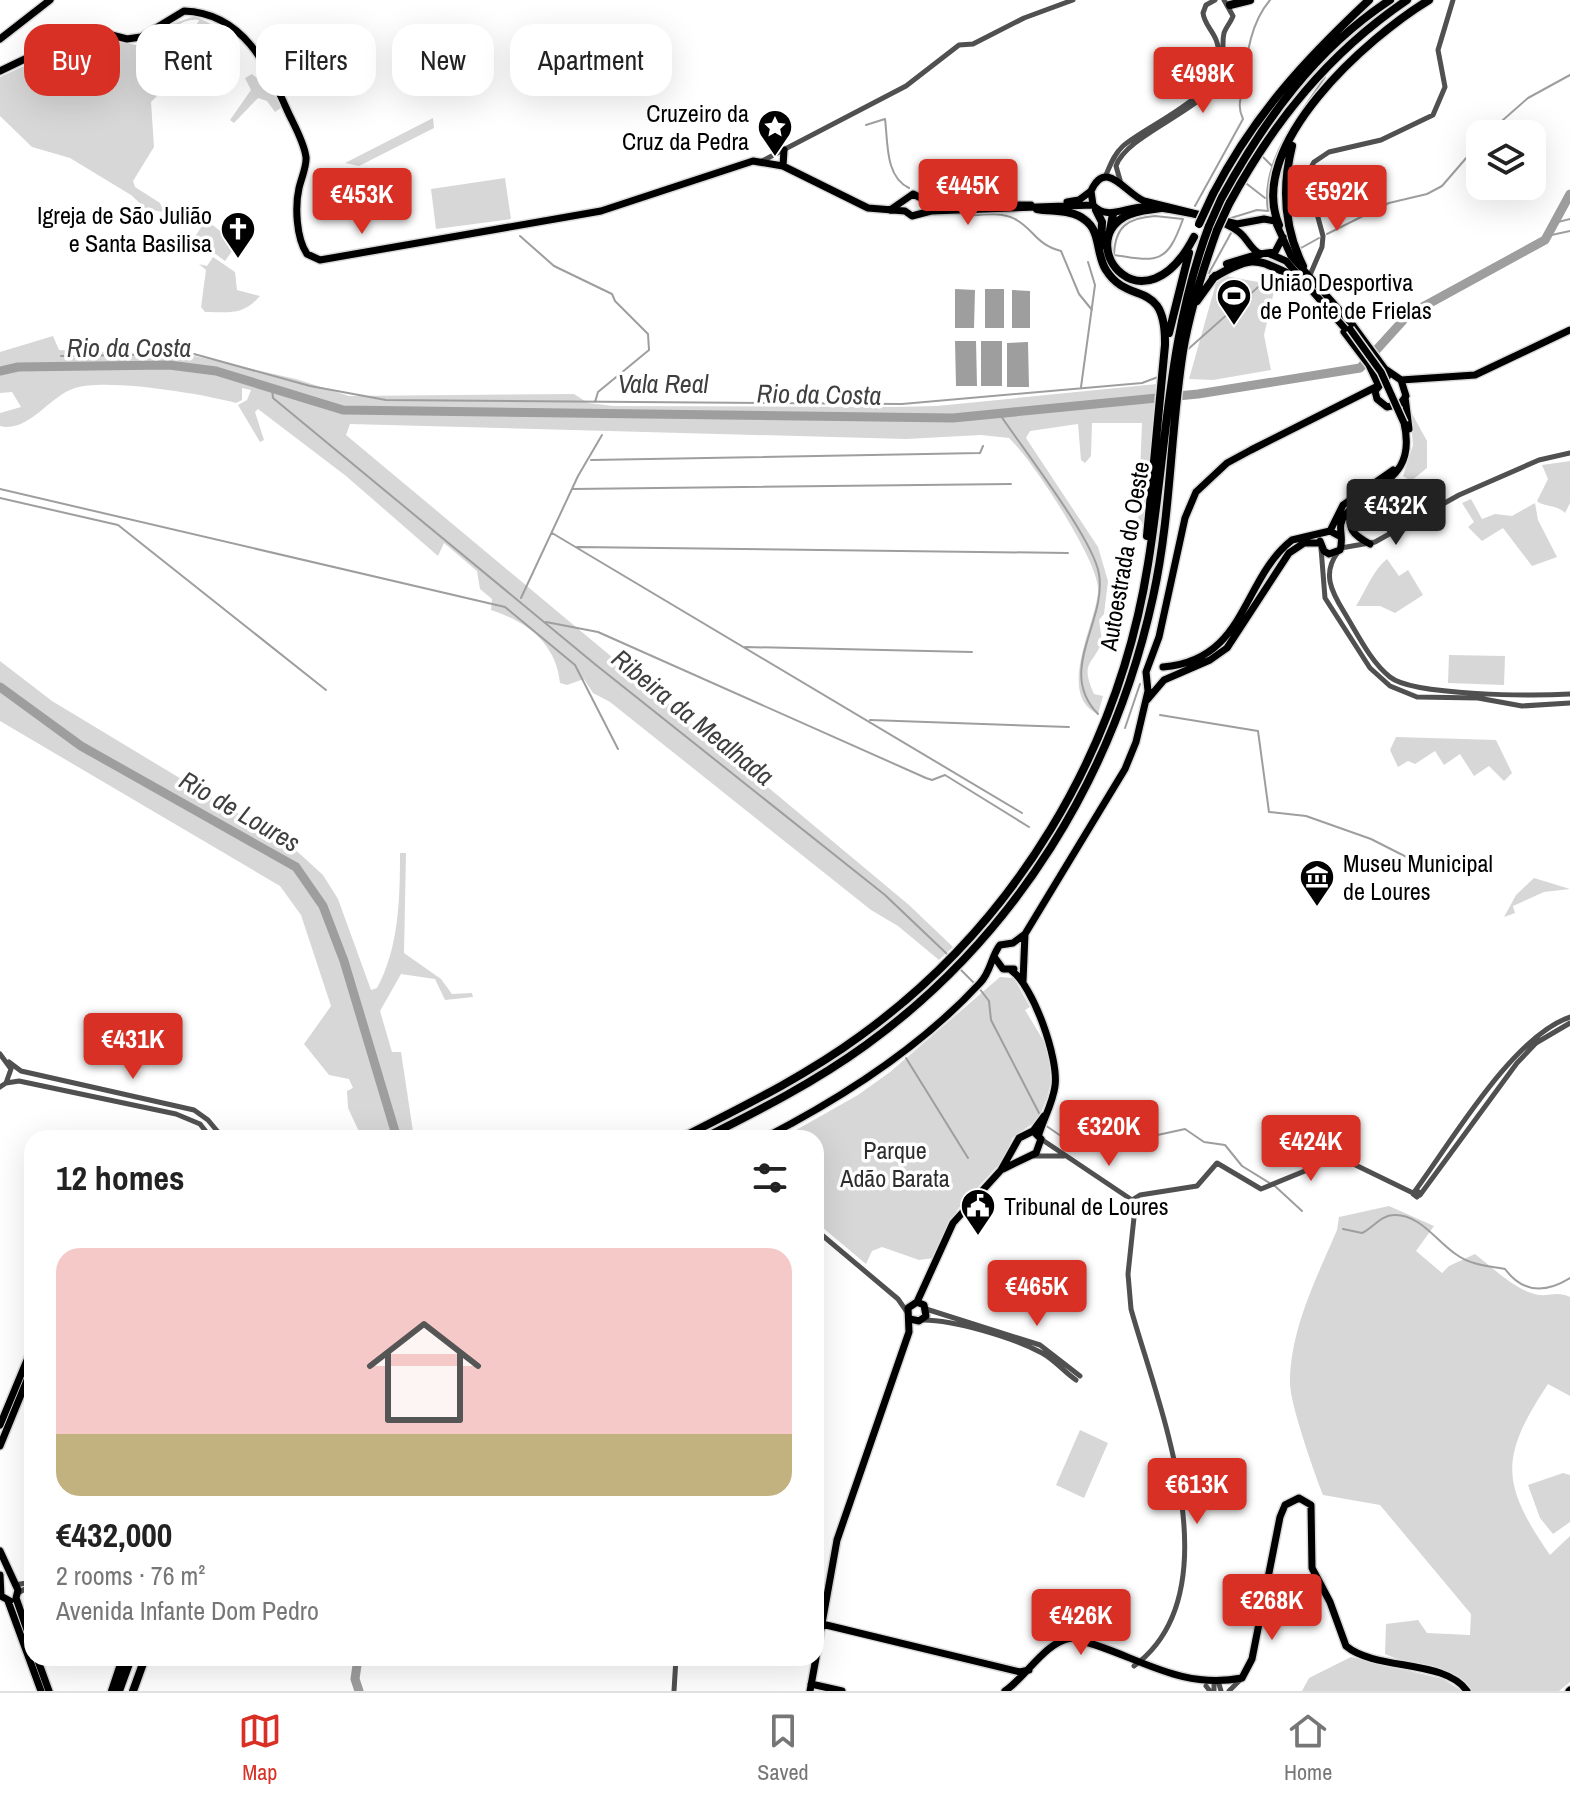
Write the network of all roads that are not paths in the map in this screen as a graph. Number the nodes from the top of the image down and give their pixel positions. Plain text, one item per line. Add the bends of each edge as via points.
1 (50, 0) edge
2 (1073, 0) edge
3 (1250, 0) edge
4 (1369, 0) edge
5 (1376, 0) edge
6 (1390, 0) edge
7 (1407, 0) edge
8 (1429, 0) edge
9 (1453, 0) edge
10 (1220, 1) edge
11 (1227, 26) junction
12 (1213, 29) junction
13 (1336, 31) junction
14 (0, 39) edge
15 (0, 71) edge
16 (1295, 134) junction
17 (784, 150) junction
18 (762, 161) junction
19 (783, 166) junction
20 (1105, 177) junction
21 (1120, 180) junction
22 (1126, 188) junction
23 (1091, 191) junction
24 (1221, 199) junction
25 (904, 201) junction
26 (924, 202) junction
27 (1094, 208) junction
28 (1123, 208) junction
29 (1161, 208) junction
30 (1037, 209) junction
31 (890, 210) junction
32 (905, 211) junction
33 (923, 212) junction
34 (1113, 214) junction
35 (1254, 222) junction
36 (1279, 225) junction
37 (1213, 228) junction
38 (1194, 237) junction
39 (1283, 237) junction
40 (1108, 238) junction
41 (1248, 241) junction
42 (1265, 254) junction
43 (1100, 255) junction
44 (1303, 266) junction
45 (1306, 277) junction
46 (1213, 278) junction
47 (1192, 308) junction
48 (1335, 312) junction
49 (1349, 330) junction
50 (1570, 330) edge
51 (1165, 345) junction
52 (1173, 354) junction
53 (1392, 376) junction
54 (1401, 380) junction
55 (1427, 380) junction
56 (1377, 388) junction
57 (1405, 397) junction
58 (1170, 425) junction
59 (1570, 453) edge
60 (1369, 497) junction
61 (1351, 509) junction
62 (1327, 532) junction
63 (1341, 544) junction
64 (1370, 544) junction
65 (1320, 545) junction
66 (1148, 566) junction
67 (1159, 666) junction
68 (1149, 681) junction
69 (1162, 682) junction
70 (1570, 694) edge
71 (1146, 702) junction
72 (1570, 703) edge
73 (1025, 934) junction
74 (1013, 943) junction
75 (1021, 951) junction
76 (995, 958) junction
77 (1021, 961) junction
78 (1010, 970) junction
79 (983, 981) junction
80 (1023, 981) junction
81 (1570, 1020) edge
82 (0, 1054) edge
83 (9, 1062) junction
84 (6, 1083) junction
85 (0, 1087) edge
86 (205, 1130) edge
87 (216, 1130) edge
88 (696, 1130) edge
89 (720, 1130) edge
90 (778, 1130) edge
91 (1038, 1135) junction
92 (1014, 1149) junction
93 (1069, 1157) junction
94 (1030, 1158) junction
95 (1001, 1170) junction
96 (1132, 1200) junction
97 (824, 1237) edge
98 (898, 1299) junction
99 (920, 1305) junction
100 (914, 1318) junction
101 (1063, 1366) junction
102 (24, 1367) edge
103 (1078, 1378) dead end
104 (24, 1388) edge
105 (0, 1425) edge
106 (0, 1446) edge
107 (0, 1551) edge
108 (0, 1575) edge
109 (7, 1593) edge
110 (824, 1614) edge
111 (824, 1624) edge
112 (24, 1628) edge
113 (24, 1642) edge
114 (32, 1666) edge
115 (40, 1666) edge
116 (120, 1666) edge
117 (128, 1666) edge
118 (142, 1666) edge
119 (676, 1666) edge
120 (814, 1666) edge
121 (1134, 1666) junction
122 (1006, 1668) junction
123 (1030, 1670) junction
124 (1242, 1678) junction
125 (811, 1687) edge
126 (1214, 1688) edge
127 (1007, 1690) edge
128 (41, 1691) edge
129 (49, 1691) edge
130 (112, 1691) edge
131 (119, 1691) edge
132 (133, 1691) edge
133 (674, 1691) edge
134 (842, 1691) edge
135 (1229, 1691) edge
136 (1467, 1691) edge

1 - 14 main road
2 - 17 street via 973,44 959,45 906,86
3 - 10 highway
4 - 13 highway
5 - 13 highway
6 - 24 highway, Autoestrada do Oeste via 1334,45 1289,92
7 - 24 highway, Autoestrada do Oeste via 1317,75
8 - 16 highway via 1379,34 1333,76
9 - 45 street via 1438,50 1445,87 1433,115 1381,140 1321,156 1310,169 1323,236
10 - 11 street via 1233,16
10 - 12 street via 1203,13
11 - 12 street
11 - 21 street via 1218,81 1126,150 1116,166
12 - 20 street via 1219,63 1211,82 1122,147
13 - 24 highway via 1262,113
15 - 18 main road via 81,32 127,39 141,37 184,11 214,17 254,45 288,112 306,157 298,194 303,248 320,260 601,211
16 - 36 highway via 1272,192
16 - 44 highway via 1285,176 1286,198 1290,233
17 - 18 street
17 - 19 main road
18 - 19 main road
19 - 31 main road via 868,208
20 - 21 main road
20 - 23 main road
21 - 22 main road
22 - 28 main road
22 - 35 main road via 1144,201 1237,224
23 - 26 main road via 1079,200 1051,204 956,207
23 - 27 main road
24 - 37 highway, Autoestrada do Oeste, bridge
24 - 38 highway, bridge
25 - 26 main road via 913,194
25 - 31 main road
25 - 32 main road
26 - 33 main road
27 - 30 main road
27 - 34 main road
27 - 43 highway via 1102,222
28 - 29 main road
28 - 34 main road
29 - 40 highway via 1128,214
29 - 41 main road via 1232,228
30 - 33 main road
30 - 43 highway via 1082,217 1094,232
31 - 32 main road
32 - 33 main road via 912,216
34 - 40 highway
35 - 36 main road via 1270,219
35 - 41 main road
36 - 39 main road
37 - 47 highway, Autoestrada do Oeste
37 - 52 highway, Autoestrada do Oeste via 1197,259
38 - 40 highway via 1168,275 1142,282 1118,272 1109,259
38 - 51 highway
39 - 42 main road via 1279,248
39 - 44 main road via 1291,256
41 - 42 main road
42 - 45 main road via 1286,261
42 - 46 highway via 1238,258
43 - 51 highway via 1114,280 1147,296 1160,309
44 - 45 main road
45 - 46 highway via 1259,261
45 - 48 main road
46 - 47 highway
47 - 52 highway, Autoestrada do Oeste
48 - 49 main road
48 - 53 main road, bridge
48 - 56 main road, bridge via 1369,365
49 - 60 main road, bridge via 1381,372 1404,423 1406,451 1388,481
49 - 62 main road, bridge via 1383,382 1401,424 1402,450 1393,470 1343,505
50 - 55 main road via 1475,375
51 - 52 highway
52 - 58 highway, Autoestrada do Oeste
52 - 66 highway via 1155,424
53 - 54 main road
53 - 56 main road
54 - 55 main road
54 - 57 main road
55 - 57 main road
56 - 57 main road via 1380,403 1391,407
56 - 67 main road via 1251,450 1196,492 1187,510 1159,637
57 - 60 main road via 1410,442 1405,465
58 - 66 highway, Autoestrada do Oeste
58 - 89 highway, Autoestrada do Oeste via 1166,518 1153,597 1127,695 1108,743 1046,856 952,972 908,1012 793,1093
59 - 64 street via 1539,460 1463,493
60 - 61 main road
61 - 63 main road via 1341,523
61 - 64 main road via 1351,531
62 - 63 main road
62 - 65 main road
62 - 67 main road via 1301,535 1287,543 1217,647 1180,665
63 - 64 street
63 - 65 main road via 1329,554
63 - 70 street via 1330,562 1332,594 1377,663 1396,682 1421,690 1521,697
65 - 69 main road via 1304,543 1289,553 1222,653
65 - 72 street via 1325,598 1370,668 1390,686 1417,697 1478,698 1522,706
66 - 88 highway, Autoestrada do Oeste via 1116,695 1081,776 1021,875 958,950 908,998 826,1060
67 - 68 main road via 1146,672
67 - 69 main road
68 - 69 main road
68 - 71 main road
69 - 71 main road
71 - 73 main road via 1125,769
73 - 74 main road
73 - 75 main road
74 - 75 main road
74 - 76 main road via 1000,945
75 - 77 main road
76 - 78 main road
76 - 79 main road
77 - 78 main road
77 - 80 main road
78 - 79 main road
78 - 80 main road
79 - 90 main road via 872,1075
80 - 91 main road via 1055,1064 1055,1088
81 - 96 street via 1517,1063 1416,1193 1337,1157 1257,1188 1217,1163 1199,1184
82 - 83 street
83 - 84 street
83 - 87 street via 21,1071 194,1110
84 - 85 street
84 - 86 street via 19,1081 176,1114
91 - 92 main road via 1019,1138
91 - 93 street
91 - 94 main road
92 - 94 main road via 1017,1158
92 - 95 main road
93 - 94 street
93 - 96 street
94 - 95 main road
95 - 99 main road via 971,1200 944,1241
96 - 121 street via 1131,1309 1170,1435 1183,1541 1170,1617
97 - 98 street
98 - 99 street
98 - 100 street
99 - 100 main road
99 - 100 main road
99 - 101 street via 1032,1341
100 - 101 street via 1028,1347
100 - 110 main road via 842,1523
101 - 103 street
102 - 105 main road
104 - 106 main road
107 - 109 main road
108 - 109 main road
109 - 112 main road
109 - 113 main road
111 - 122 main road
114 - 128 main road
115 - 129 main road
116 - 130 highway
117 - 131 highway
118 - 132 highway
119 - 133 street
120 - 125 main road
121 - 123 main road via 1071,1638 1056,1644
121 - 126 main road via 1181,1684
122 - 123 main road
122 - 127 main road via 1012,1678
123 - 127 main road
124 - 126 main road
124 - 135 street
124 - 136 main road via 1252,1659 1285,1505 1299,1498 1314,1513 1312,1568 1346,1646 1368,1657 1450,1677
125 - 134 main road

